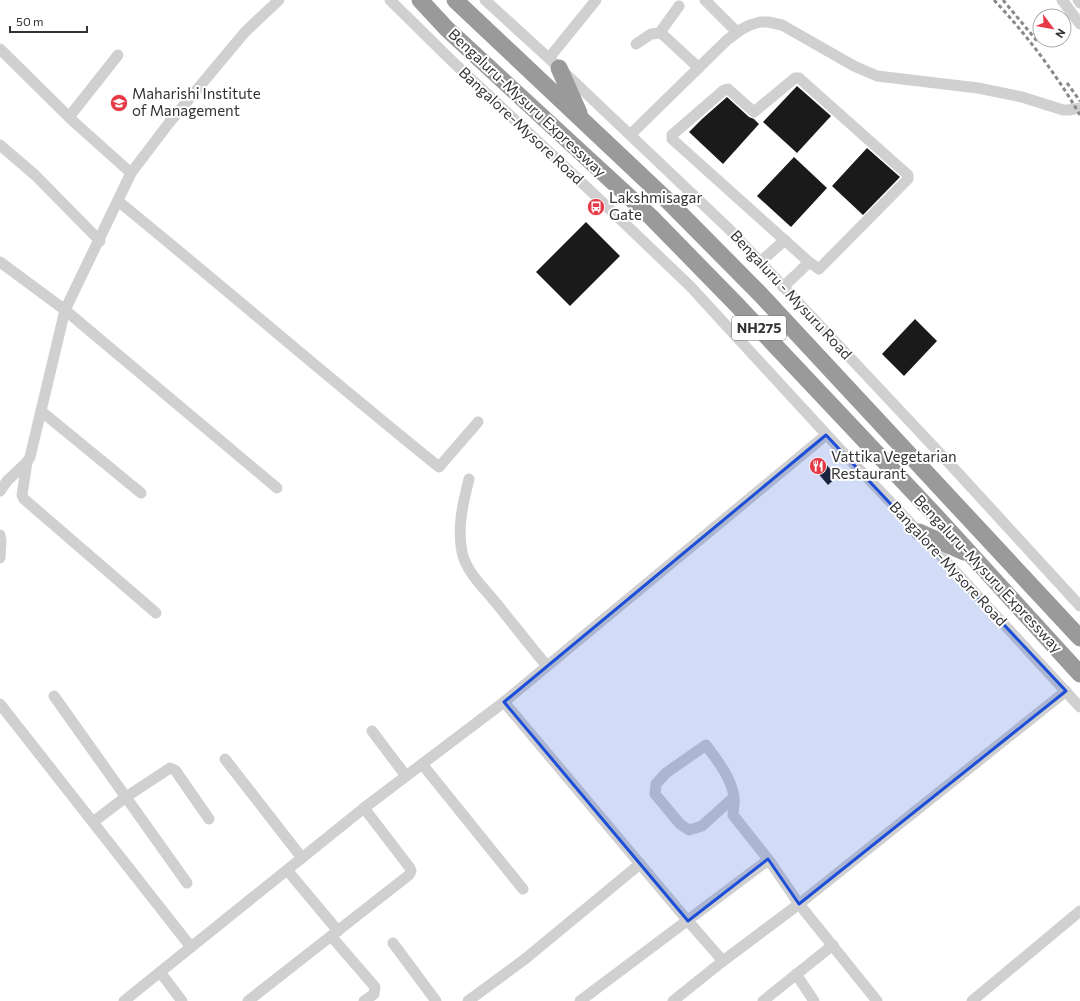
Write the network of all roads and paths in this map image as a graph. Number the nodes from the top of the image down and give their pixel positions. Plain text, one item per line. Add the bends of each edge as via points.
1 (279, 0) edge
2 (390, 0) edge
3 (420, 0) edge
4 (596, 0) edge
5 (705, 0) edge
6 (1062, 0) edge
7 (1078, 0) edge
8 (456, 1) edge
9 (487, 1) edge
10 (1080, 3) edge
11 (679, 6) dead end
12 (1080, 24) edge
13 (737, 32) junction
14 (661, 33) junction
15 (636, 44) dead end
16 (0, 49) edge
17 (118, 55) dead end
18 (554, 63) junction
19 (698, 68) junction
20 (1080, 108) edge
21 (69, 117) junction
22 (582, 121) junction
23 (630, 135) junction
24 (0, 145) edge
25 (131, 173) junction
26 (118, 201) junction
27 (785, 240) junction
28 (100, 241) junction
29 (0, 262) edge
30 (760, 262) junction
31 (809, 262) junction
32 (783, 287) junction
33 (65, 310) junction
34 (41, 411) junction
35 (478, 422) dead end
36 (826, 435) junction
37 (27, 462) junction
38 (469, 479) dead end
39 (277, 488) dead end
40 (0, 491) edge
41 (140, 493) dead end
42 (919, 532) junction
43 (0, 535) edge
44 (970, 554) junction
45 (0, 558) edge
46 (1080, 606) edge
47 (156, 613) dead end
48 (1080, 638) edge
49 (547, 666) junction
50 (1080, 674) edge
51 (1066, 691) junction
52 (54, 696) dead end
53 (504, 702) junction
54 (0, 704) edge
55 (1080, 707) edge
56 (372, 730) dead end
57 (225, 759) dead end
58 (422, 764) junction
59 (406, 776) junction
60 (126, 797) junction
61 (734, 797) junction
62 (364, 808) junction
63 (209, 819) dead end
64 (93, 822) junction
65 (302, 858) junction
66 (771, 863) junction
67 (640, 864) junction
68 (287, 870) junction
69 (187, 883) dead end
70 (523, 889) dead end
71 (799, 904) junction
72 (1080, 911) edge
73 (688, 921) junction
74 (334, 933) junction
75 (393, 943) dead end
76 (833, 945) junction
77 (191, 947) junction
78 (723, 961) junction
79 (160, 972) junction
80 (796, 974) junction
81 (124, 1001) edge
82 (182, 1001) edge
83 (248, 1001) edge
84 (364, 1001) edge
85 (436, 1001) edge
86 (468, 1001) edge
87 (580, 1001) edge
88 (673, 1001) edge
89 (763, 1001) edge
90 (814, 1001) edge
91 (877, 1001) edge
92 (972, 1001) edge

1 - 25 street via 245,32
2 - 36 street, Bangalore-Mysore Road / NH275 via 690,286
3 - 44 highway, Bengaluru-Mysuru Expressway / NH275 via 447,29 651,217
4 - 18 street
5 - 13 street
6 - 12 street
7 - 10 street
8 - 22 highway, Bengaluru-Mysuru Expressway / NH275
9 - 18 street, Bengaluru - Mysuru Road / NH275
11 - 14 street
13 - 19 street
13 - 20 street via 760,22 782,25 854,66 877,76 978,88 1022,97 1063,110
14 - 15 street via 651,34
14 - 19 street
16 - 21 street
17 - 21 street
18 - 22 highway
18 - 23 street, Bengaluru - Mysuru Road / NH275
19 - 23 street
21 - 25 street
22 - 48 highway, Bengaluru-Mysuru Expressway / NH275 via 667,200 760,295
23 - 30 street, Bengaluru - Mysuru Road / NH275 via 692,192
24 - 28 street via 35,175
25 - 26 street
26 - 28 street
26 - 35 street via 439,468
27 - 30 street
27 - 31 street
27 - 31 street via 672,139 672,135 724,90 728,89 754,112 795,78 799,78 908,175 908,179 822,268 819,269
28 - 33 street
29 - 33 street
30 - 32 street, Bengaluru - Mysuru Road / NH275
31 - 32 street
32 - 46 street, Bengaluru - Mysuru Road / NH275
33 - 34 street
33 - 39 street
34 - 37 street
34 - 41 street
36 - 42 street, Bangalore-Mysore Road / NH275
36 - 49 street
37 - 40 street
37 - 47 street via 22,495 24,499
38 - 49 street via 460,517 462,553 467,566
42 - 44 highway
42 - 51 street, Bangalore-Mysore Road / NH275
43 - 45 street
44 - 50 highway, Bengaluru-Mysuru Expressway / NH275
49 - 53 street
51 - 55 street, Bangalore-Mysore Road / NH275
51 - 71 street
52 - 60 street
53 - 58 street
53 - 67 street
54 - 64 street
56 - 59 street
57 - 65 street
58 - 59 street
58 - 70 street
59 - 62 street
60 - 63 street via 170,768 175,770
60 - 64 street
60 - 69 street
61 - 61 street via 730,782 706,745 666,773 656,784 655,794 680,824 689,830 702,826
61 - 66 street via 733,815
62 - 65 street
62 - 74 street via 411,871
64 - 77 street
65 - 68 street
66 - 71 street
66 - 73 street via 764,863
67 - 73 street
67 - 86 street via 525,960
68 - 74 street
68 - 77 street
71 - 76 street
71 - 78 street
72 - 92 street
73 - 78 street
73 - 87 street
74 - 83 street
74 - 84 street via 375,987 374,994
75 - 85 street
76 - 80 street
76 - 91 street
77 - 79 street
78 - 88 street
79 - 81 street
79 - 82 street
80 - 89 street
80 - 90 street

